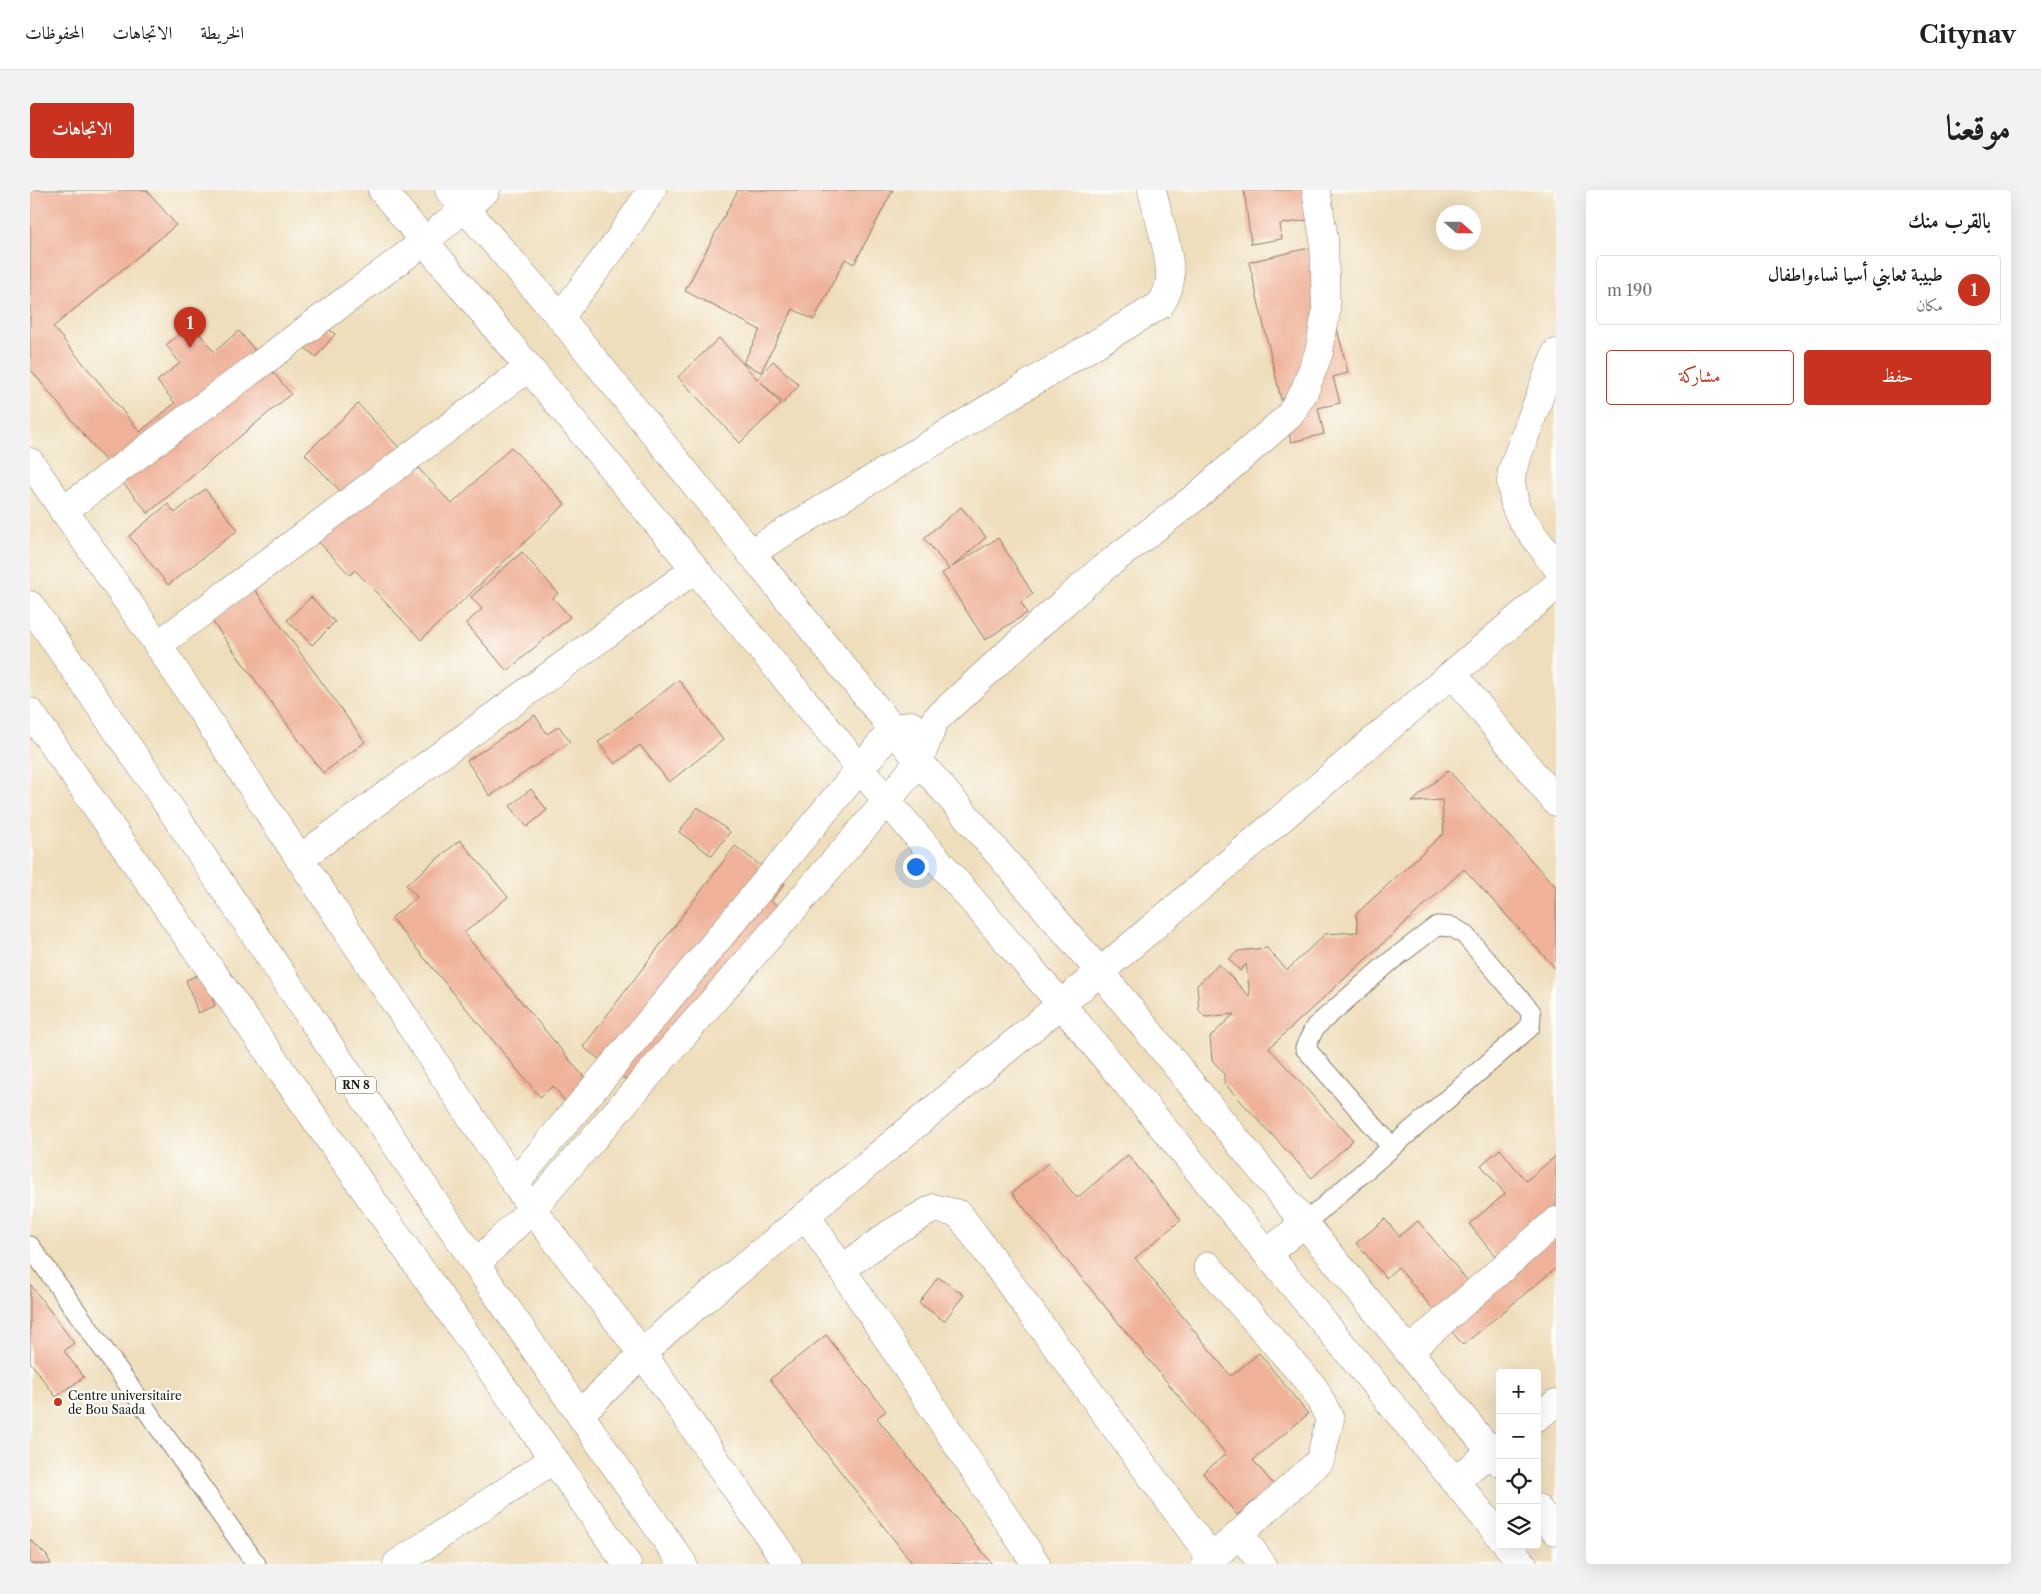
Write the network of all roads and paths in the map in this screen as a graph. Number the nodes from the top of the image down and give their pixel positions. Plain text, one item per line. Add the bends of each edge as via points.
1 (382, 190) edge
2 (486, 190) edge
3 (652, 190) edge
4 (1152, 190) edge
5 (1316, 190) edge
6 (457, 200) edge
7 (424, 242) junction
8 (560, 317) junction
9 (1556, 353) edge
10 (528, 368) junction
11 (30, 462) edge
12 (63, 511) junction
13 (750, 553) junction
14 (1556, 566) edge
15 (695, 569) junction
16 (1556, 586) edge
17 (30, 604) edge
18 (158, 645) junction
19 (1452, 674) junction
20 (30, 712) edge
21 (935, 720) junction
22 (893, 729) junction
23 (919, 761) junction
24 (860, 768) junction
25 (887, 801) junction
26 (1556, 802) edge
27 (299, 858) junction
28 (1100, 972) junction
29 (1061, 1004) junction
30 (1392, 1147) junction
31 (515, 1183) junction
32 (532, 1209) junction
33 (806, 1215) junction
34 (1556, 1221) edge
35 (1304, 1224) junction
36 (30, 1246) edge
37 (1266, 1253) junction
38 (476, 1264) junction
39 (1208, 1266) dead end
40 (842, 1269) junction
41 (1408, 1352) junction
42 (642, 1353) junction
43 (1556, 1403) edge
44 (580, 1414) junction
45 (1541, 1414) edge
46 (1496, 1452) edge
47 (1496, 1454) edge
48 (554, 1459) junction
49 (1454, 1481) junction
50 (1541, 1513) edge
51 (1496, 1531) edge
52 (1556, 1531) edge
53 (1240, 1534) junction
54 (1510, 1549) edge
55 (1209, 1561) edge
56 (256, 1564) edge
57 (397, 1564) edge
58 (627, 1564) edge
59 (683, 1564) edge
60 (788, 1564) edge
61 (1036, 1564) edge
62 (1262, 1564) edge
63 (1523, 1564) edge

1 - 7 main road
2 - 6 main road
3 - 8 main road
4 - 13 main road via 1170,281 1160,305
5 - 21 main road via 1324,239 1326,312 1319,352 1304,392 1289,416 1198,496 1102,569
6 - 7 main road
6 - 8 main road
7 - 10 main road
7 - 12 main road
8 - 13 main road
9 - 14 main road via 1512,471 1511,482 1522,520
10 - 15 main road
10 - 18 main road
11 - 12 main road
12 - 18 main road
13 - 22 main road
15 - 24 main road
15 - 27 main road
16 - 19 main road
17 - 38 main road, RN 8
18 - 27 main road
19 - 26 main road
19 - 28 main road
20 - 48 main road
21 - 22 main road
21 - 23 main road
22 - 23 main road
22 - 24 main road
23 - 25 main road
23 - 28 main road
24 - 25 main road
24 - 31 main road
25 - 29 main road
25 - 32 main road
27 - 31 main road
28 - 29 main road
28 - 35 main road
29 - 33 main road
29 - 37 main road
30 - 30 lane via 1305,1048 1314,1027 1387,964 1438,926 1452,927 1464,934 1531,1012 1530,1027
30 - 35 lane
31 - 32 main road
32 - 38 main road
32 - 42 main road
33 - 40 main road
33 - 42 main road
34 - 41 main road
35 - 37 main road
35 - 41 main road
36 - 56 lane
37 - 49 main road
38 - 44 main road, RN 8
39 - 53 main road via 1314,1388 1330,1419 1320,1461
40 - 55 main road via 891,1233 934,1208 959,1214
40 - 61 main road
41 - 46 main road
42 - 44 main road
42 - 60 main road
43 - 45 main road
44 - 59 main road, RN 8
47 - 49 main road
48 - 57 main road
48 - 58 main road
49 - 51 main road
50 - 52 main road
53 - 55 main road
53 - 62 main road
54 - 63 main road

